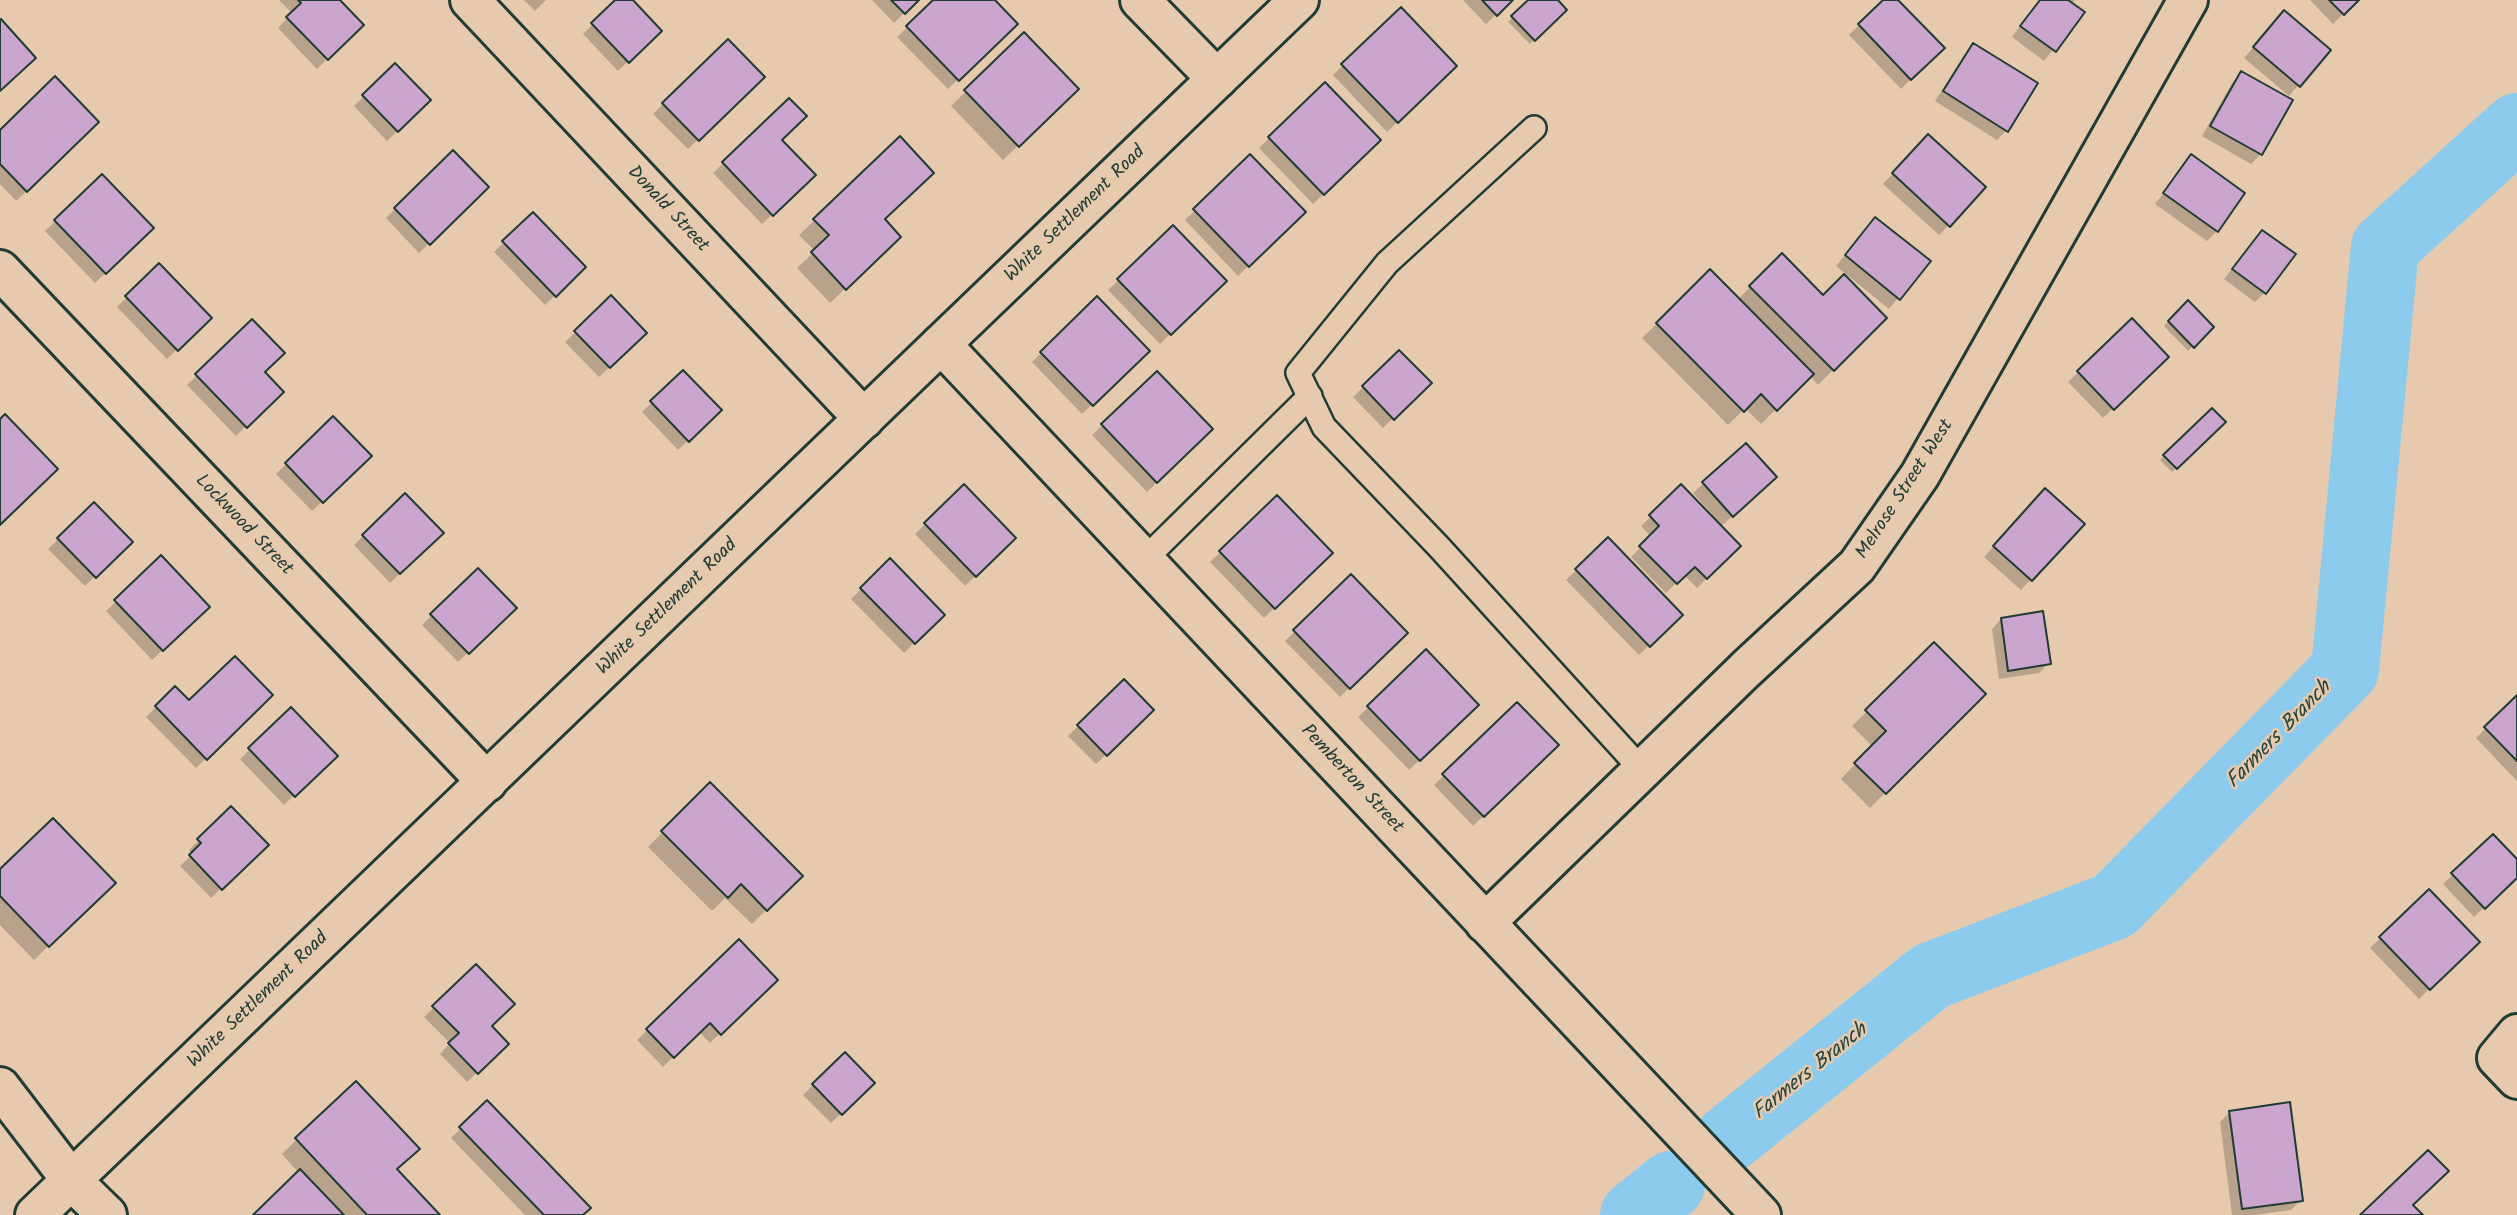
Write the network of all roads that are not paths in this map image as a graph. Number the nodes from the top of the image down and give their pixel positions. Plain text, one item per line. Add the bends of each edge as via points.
1 (470, 0) edge
2 (1140, 0) edge
3 (1300, 0) edge
4 (2188, 0) edge
5 (1217, 79) junction
6 (1534, 128) dead end
7 (0, 270) edge
8 (942, 344) junction
9 (1310, 396) junction
10 (864, 419) junction
11 (1144, 560) junction
12 (1642, 770) junction
13 (487, 782) junction
14 (1485, 923) junction
15 (2517, 1034) edge
16 (2517, 1079) edge
17 (0, 1087) edge
18 (72, 1181) junction
19 (35, 1215) edge
20 (107, 1215) edge
21 (1761, 1215) edge

1 - 10 street, Donald Street
2 - 5 street
3 - 5 street, White Settlement Road
4 - 12 street, Melrose Street West via 1920,475 1857,566
5 - 8 street, White Settlement Road
6 - 9 lane via 1387,263 1298,373
7 - 13 street, Lockwood Street
8 - 10 street, White Settlement Road
8 - 11 street, Pemberton Street
9 - 11 lane
9 - 12 lane via 1324,426
10 - 13 street, White Settlement Road
11 - 14 street, Pemberton Street
12 - 14 street, Melrose Street West
13 - 18 street, White Settlement Road
14 - 21 street, Pemberton Street
15 - 16 street via 2497,1058
17 - 18 street
18 - 19 street, White Settlement Road
18 - 20 street

